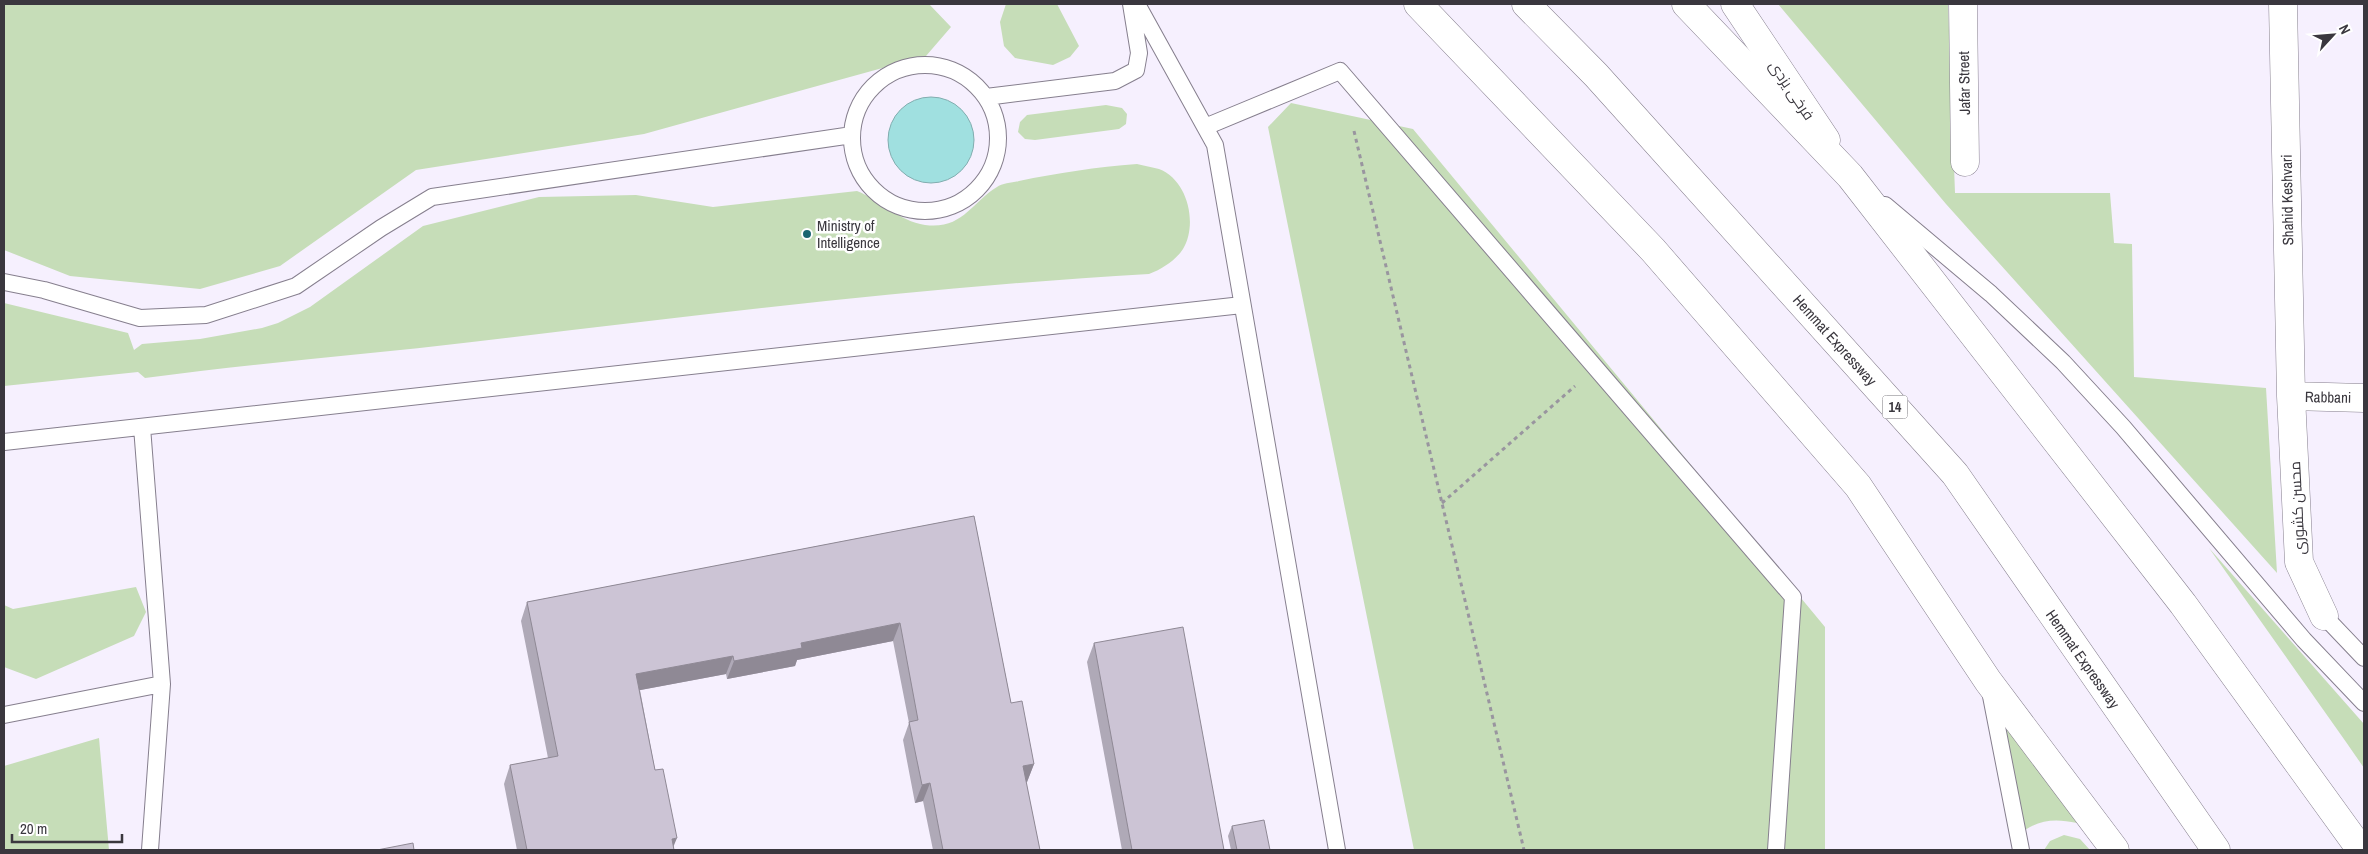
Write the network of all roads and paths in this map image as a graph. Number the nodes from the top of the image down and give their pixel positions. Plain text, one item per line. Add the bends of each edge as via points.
1 (1131, 4) edge
2 (1137, 4) edge
3 (1418, 4) edge
4 (1526, 4) edge
5 (1686, 4) edge
6 (1735, 4) edge
7 (1963, 4) edge
8 (2283, 4) edge
9 (986, 97) junction
10 (1205, 127) junction
11 (1354, 128) dead end
12 (852, 135) junction
13 (1966, 162) dead end
14 (1850, 176) junction
15 (4, 282) edge
16 (1242, 305) junction
17 (1596, 368) junction
18 (2291, 396) junction
19 (2364, 398) edge
20 (142, 427) junction
21 (4, 442) edge
22 (1442, 503) junction
23 (2324, 616) joint
24 (2364, 658) edge
25 (1988, 681) junction
26 (162, 684) junction
27 (2364, 703) edge
28 (4, 715) edge
29 (150, 850) edge
30 (1337, 850) edge
31 (1524, 850) edge
32 (1776, 850) edge
33 (2020, 850) edge
34 (2114, 850) edge
35 (2216, 850) edge
36 (2361, 850) edge

1 - 9 lane via 1139,53 1136,70 1115,81
2 - 10 lane
3 - 25 main road via 1653,250 1858,486
4 - 35 main road, Hemmat Expressway / 14 via 1603,82 1955,474
5 - 14 main road
6 - 14 main road, فرخی یزدی
7 - 13 main road, Jafar Street
8 - 18 main road, Shahid Keshvari
9 - 12 lane via 970,80 950,69 928,64 905,67 884,77 868,92 856,113
9 - 12 lane via 997,125 994,165 980,187 960,203 936,211 910,210 887,200 868,183 856,160
10 - 16 lane via 1215,145
10 - 17 lane via 1340,71
11 - 22 path
12 - 15 lane via 432,197 296,286 206,315 140,318 44,290
14 - 27 lane via 1991,294 2063,362 2123,427 2304,640
14 - 36 main road via 2182,604
16 - 20 lane
16 - 30 lane
17 - 22 path
17 - 32 lane via 1793,597
18 - 19 main road, Rabbani
18 - 23 main road, محسن کشوری via 2300,562
20 - 21 lane
20 - 26 lane
22 - 31 path
23 - 24 lane, محسن کشوری
25 - 33 lane
25 - 34 main road
26 - 28 lane
26 - 29 lane

